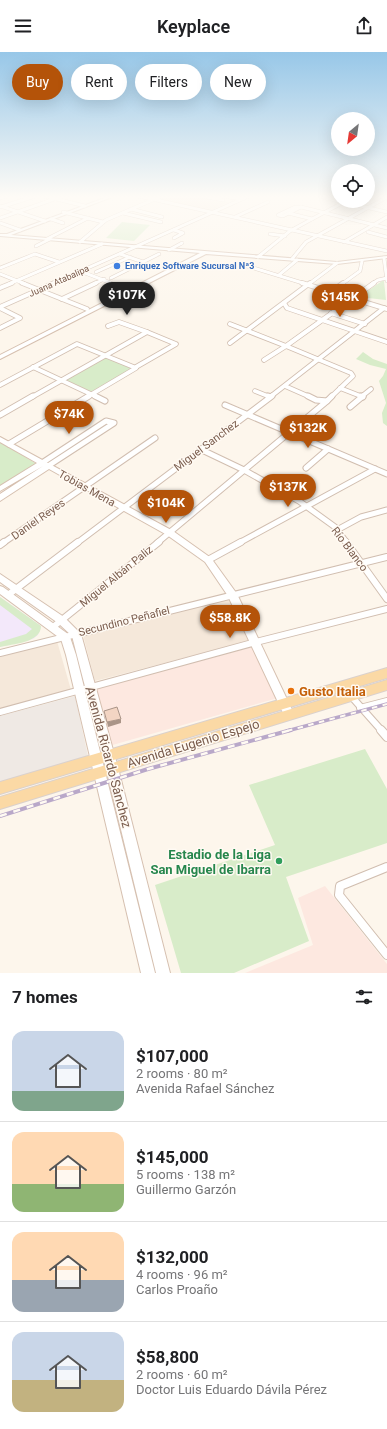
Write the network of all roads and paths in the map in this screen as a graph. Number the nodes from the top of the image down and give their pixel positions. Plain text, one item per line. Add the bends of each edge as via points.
1 (48, 239) joint
2 (83, 239) edge
3 (154, 239) edge
4 (281, 239) edge
5 (312, 239) edge
6 (330, 239) edge
7 (349, 239) edge
8 (80, 242) junction
9 (343, 242) junction
10 (182, 243) dead end
11 (102, 244) junction
12 (36, 246) dead end
13 (136, 247) junction
14 (169, 250) junction
15 (203, 252) junction
16 (120, 254) junction
17 (159, 254) dead end
18 (130, 257) junction
19 (258, 257) junction
20 (386, 257) edge
21 (294, 259) junction
22 (362, 261) junction
23 (59, 262) junction
24 (143, 262) junction
25 (337, 263) junction
26 (247, 266) dead end
27 (0, 268) edge
28 (387, 269) edge
29 (96, 272) dead end
30 (85, 273) dead end
31 (0, 274) edge
32 (279, 275) junction
33 (111, 278) dead end
34 (387, 279) edge
35 (104, 280) junction
36 (16, 281) junction
37 (111, 282) dead end
38 (308, 284) junction
39 (0, 288) edge
40 (40, 290) junction
41 (331, 292) junction
42 (352, 298) junction
43 (62, 299) junction
44 (284, 304) junction
45 (0, 308) edge
46 (87, 309) junction
47 (386, 309) edge
48 (331, 313) junction
49 (321, 320) junction
50 (230, 324) dead end
51 (365, 324) junction
52 (108, 326) dead end
53 (0, 328) edge
54 (248, 330) junction
55 (147, 332) junction
56 (356, 332) junction
57 (387, 342) edge
58 (230, 343) dead end
59 (286, 346) junction
60 (0, 353) edge
61 (106, 355) junction
62 (0, 357) edge
63 (264, 360) dead end
64 (317, 360) junction
65 (134, 366) junction
66 (33, 368) junction
67 (60, 381) junction
68 (0, 385) edge
69 (285, 386) junction
70 (340, 388) junction
71 (371, 389) dead end
72 (255, 391) dead end
73 (91, 394) junction
74 (270, 397) junction
75 (363, 397) junction
76 (327, 401) junction
77 (105, 402) dead end
78 (225, 405) dead end
79 (350, 407) dead end
80 (247, 414) junction
81 (0, 415) edge
82 (289, 432) junction
83 (154, 438) dead end
84 (0, 439) edge
85 (9, 444) junction
86 (200, 449) junction
87 (328, 449) junction
88 (45, 464) junction
89 (306, 468) dead end
90 (376, 469) junction
91 (244, 470) junction
92 (387, 474) edge
93 (307, 478) dead end
94 (84, 487) junction
95 (0, 490) edge
96 (284, 493) junction
97 (0, 498) edge
98 (308, 507) junction
99 (123, 509) junction
100 (387, 510) edge
101 (338, 530) junction
102 (170, 533) junction
103 (0, 546) edge
104 (387, 557) edge
105 (208, 560) junction
106 (362, 564) junction
107 (0, 577) edge
108 (8, 591) edge
109 (232, 594) junction
110 (387, 599) edge
111 (387, 609) edge
112 (57, 624) junction
113 (71, 635) junction
114 (256, 642) junction
115 (0, 653) edge
116 (387, 673) edge
117 (387, 685) edge
118 (91, 687) junction
119 (79, 690) junction
120 (351, 696) junction
121 (387, 701) edge
122 (286, 708) junction
123 (360, 708) junction
124 (0, 712) edge
125 (387, 737) edge
126 (109, 755) junction
127 (96, 758) junction
128 (112, 768) junction
129 (99, 772) junction
130 (0, 788) edge
131 (0, 803) edge
132 (387, 867) edge
133 (387, 955) edge
134 (148, 973) edge
135 (163, 973) edge

1 - 8 street
1 - 12 street
2 - 8 street
3 - 13 street, Juana Atabalipa
4 - 19 street
5 - 21 street via 306,242
6 - 9 street
7 - 9 street
8 - 11 street
9 - 20 street
10 - 14 street
11 - 13 street
11 - 23 street
13 - 14 street
13 - 16 street, Juana Atabalipa
14 - 15 street
15 - 19 street
15 - 46 street
15 - 62 street
16 - 18 street
16 - 40 street, Juana Atabalipa
17 - 24 street
18 - 24 street
18 - 29 street
19 - 21 street
20 - 22 street
20 - 28 street
21 - 25 street
21 - 32 street
22 - 25 street
22 - 41 street via 360,271
23 - 27 street via 34,254
23 - 36 street
24 - 33 street
25 - 38 street
26 - 32 street
28 - 34 street
30 - 35 street
31 - 36 street
32 - 38 street
34 - 42 street via 378,280
35 - 37 street
35 - 43 street
36 - 39 street
36 - 40 street
38 - 41 street
38 - 44 street
40 - 43 street
40 - 45 street, Juana Atabalipa
41 - 42 street
42 - 47 street
42 - 48 street
43 - 46 street
44 - 49 street via 288,308
44 - 54 street
45 - 53 street via 19,317 19,320
46 - 60 street
47 - 51 street, Miguel Sanchez
48 - 49 street
48 - 51 street
49 - 56 street
49 - 59 street
50 - 54 street
51 - 56 street, Miguel Sanchez
52 - 55 street via 119,322
54 - 58 street
54 - 59 street
55 - 61 street
55 - 65 street via 176,345
56 - 57 street
56 - 64 street, Miguel Sanchez
59 - 63 street
59 - 64 street
61 - 65 street
61 - 66 street via 77,344
61 - 67 street
64 - 69 street, Miguel Sanchez
64 - 70 street, Miguel Albán Paliz via 353,376
65 - 73 street
66 - 67 street
66 - 68 street
67 - 73 street
67 - 81 street
69 - 74 street, Miguel Sanchez
69 - 76 street via 316,400
70 - 75 street
70 - 76 street, Miguel Albán Paliz
71 - 75 street
72 - 74 street
73 - 77 street
73 - 85 street
74 - 80 street, Miguel Sanchez
75 - 79 street
76 - 82 street, Miguel Albán Paliz
78 - 80 street
80 - 82 street
80 - 86 street, Miguel Sanchez
82 - 87 street
82 - 91 street, Miguel Albán Paliz
83 - 94 street, Daniel Reyes
84 - 85 street, Tobias Mena
85 - 88 street, Tobias Mena
86 - 91 street, Río Blanco
86 - 99 street, Miguel Sanchez
87 - 89 street
87 - 90 street
88 - 88 street via 114,423 106,421
88 - 94 street, Tobias Mena
88 - 95 street
88 - 97 street
90 - 92 street
90 - 98 street
91 - 96 street, Río Blanco
91 - 102 street, Miguel Albán Paliz
93 - 96 street
94 - 99 street, Tobias Mena
94 - 103 street, Daniel Reyes
96 - 98 street, Río Blanco
98 - 101 street, Río Blanco
98 - 105 street
99 - 102 street, Tobias Mena
99 - 108 street, Miguel Sanchez
100 - 101 street via 361,517
101 - 106 street, Río Blanco
102 - 105 street, Tobias Mena
102 - 112 street, Miguel Albán Paliz
104 - 106 street, Secundino Peñafiel
105 - 109 street, Tobias Mena
106 - 109 street, Secundino Peñafiel
106 - 110 street, Río Blanco
107 - 108 street
108 - 112 street
109 - 113 street, Secundino Peñafiel
109 - 114 street, Tobias Mena
111 - 114 street
112 - 113 street
113 - 115 street, Secundino Peñafiel
113 - 118 street, Avenida Ricardo Sánchez
113 - 119 street, Avenida Ricardo Sánchez
114 - 118 street
114 - 122 street, Tobias Mena
116 - 122 main road, Avenida Eugenio Espejo
117 - 120 main road, Avenida Eugenio Espejo
118 - 119 street
118 - 126 street, Avenida Ricardo Sánchez
119 - 124 street
119 - 127 street, Avenida Ricardo Sánchez
120 - 122 main road, Avenida Eugenio Espejo
120 - 123 street
121 - 123 street
122 - 126 main road, Avenida Eugenio Espejo
122 - 128 main road, Avenida Eugenio Espejo
123 - 125 street
126 - 127 main road, Avenida Eugenio Espejo
126 - 128 street, Avenida Ricardo Sánchez
127 - 129 street, Avenida Ricardo Sánchez
127 - 130 main road, Avenida Eugenio Espejo
128 - 129 main road, Avenida Eugenio Espejo
128 - 135 street, Avenida Ricardo Sánchez
129 - 131 main road, Avenida Eugenio Espejo
129 - 134 street, Avenida Ricardo Sánchez
132 - 133 street via 340,886 338,891

